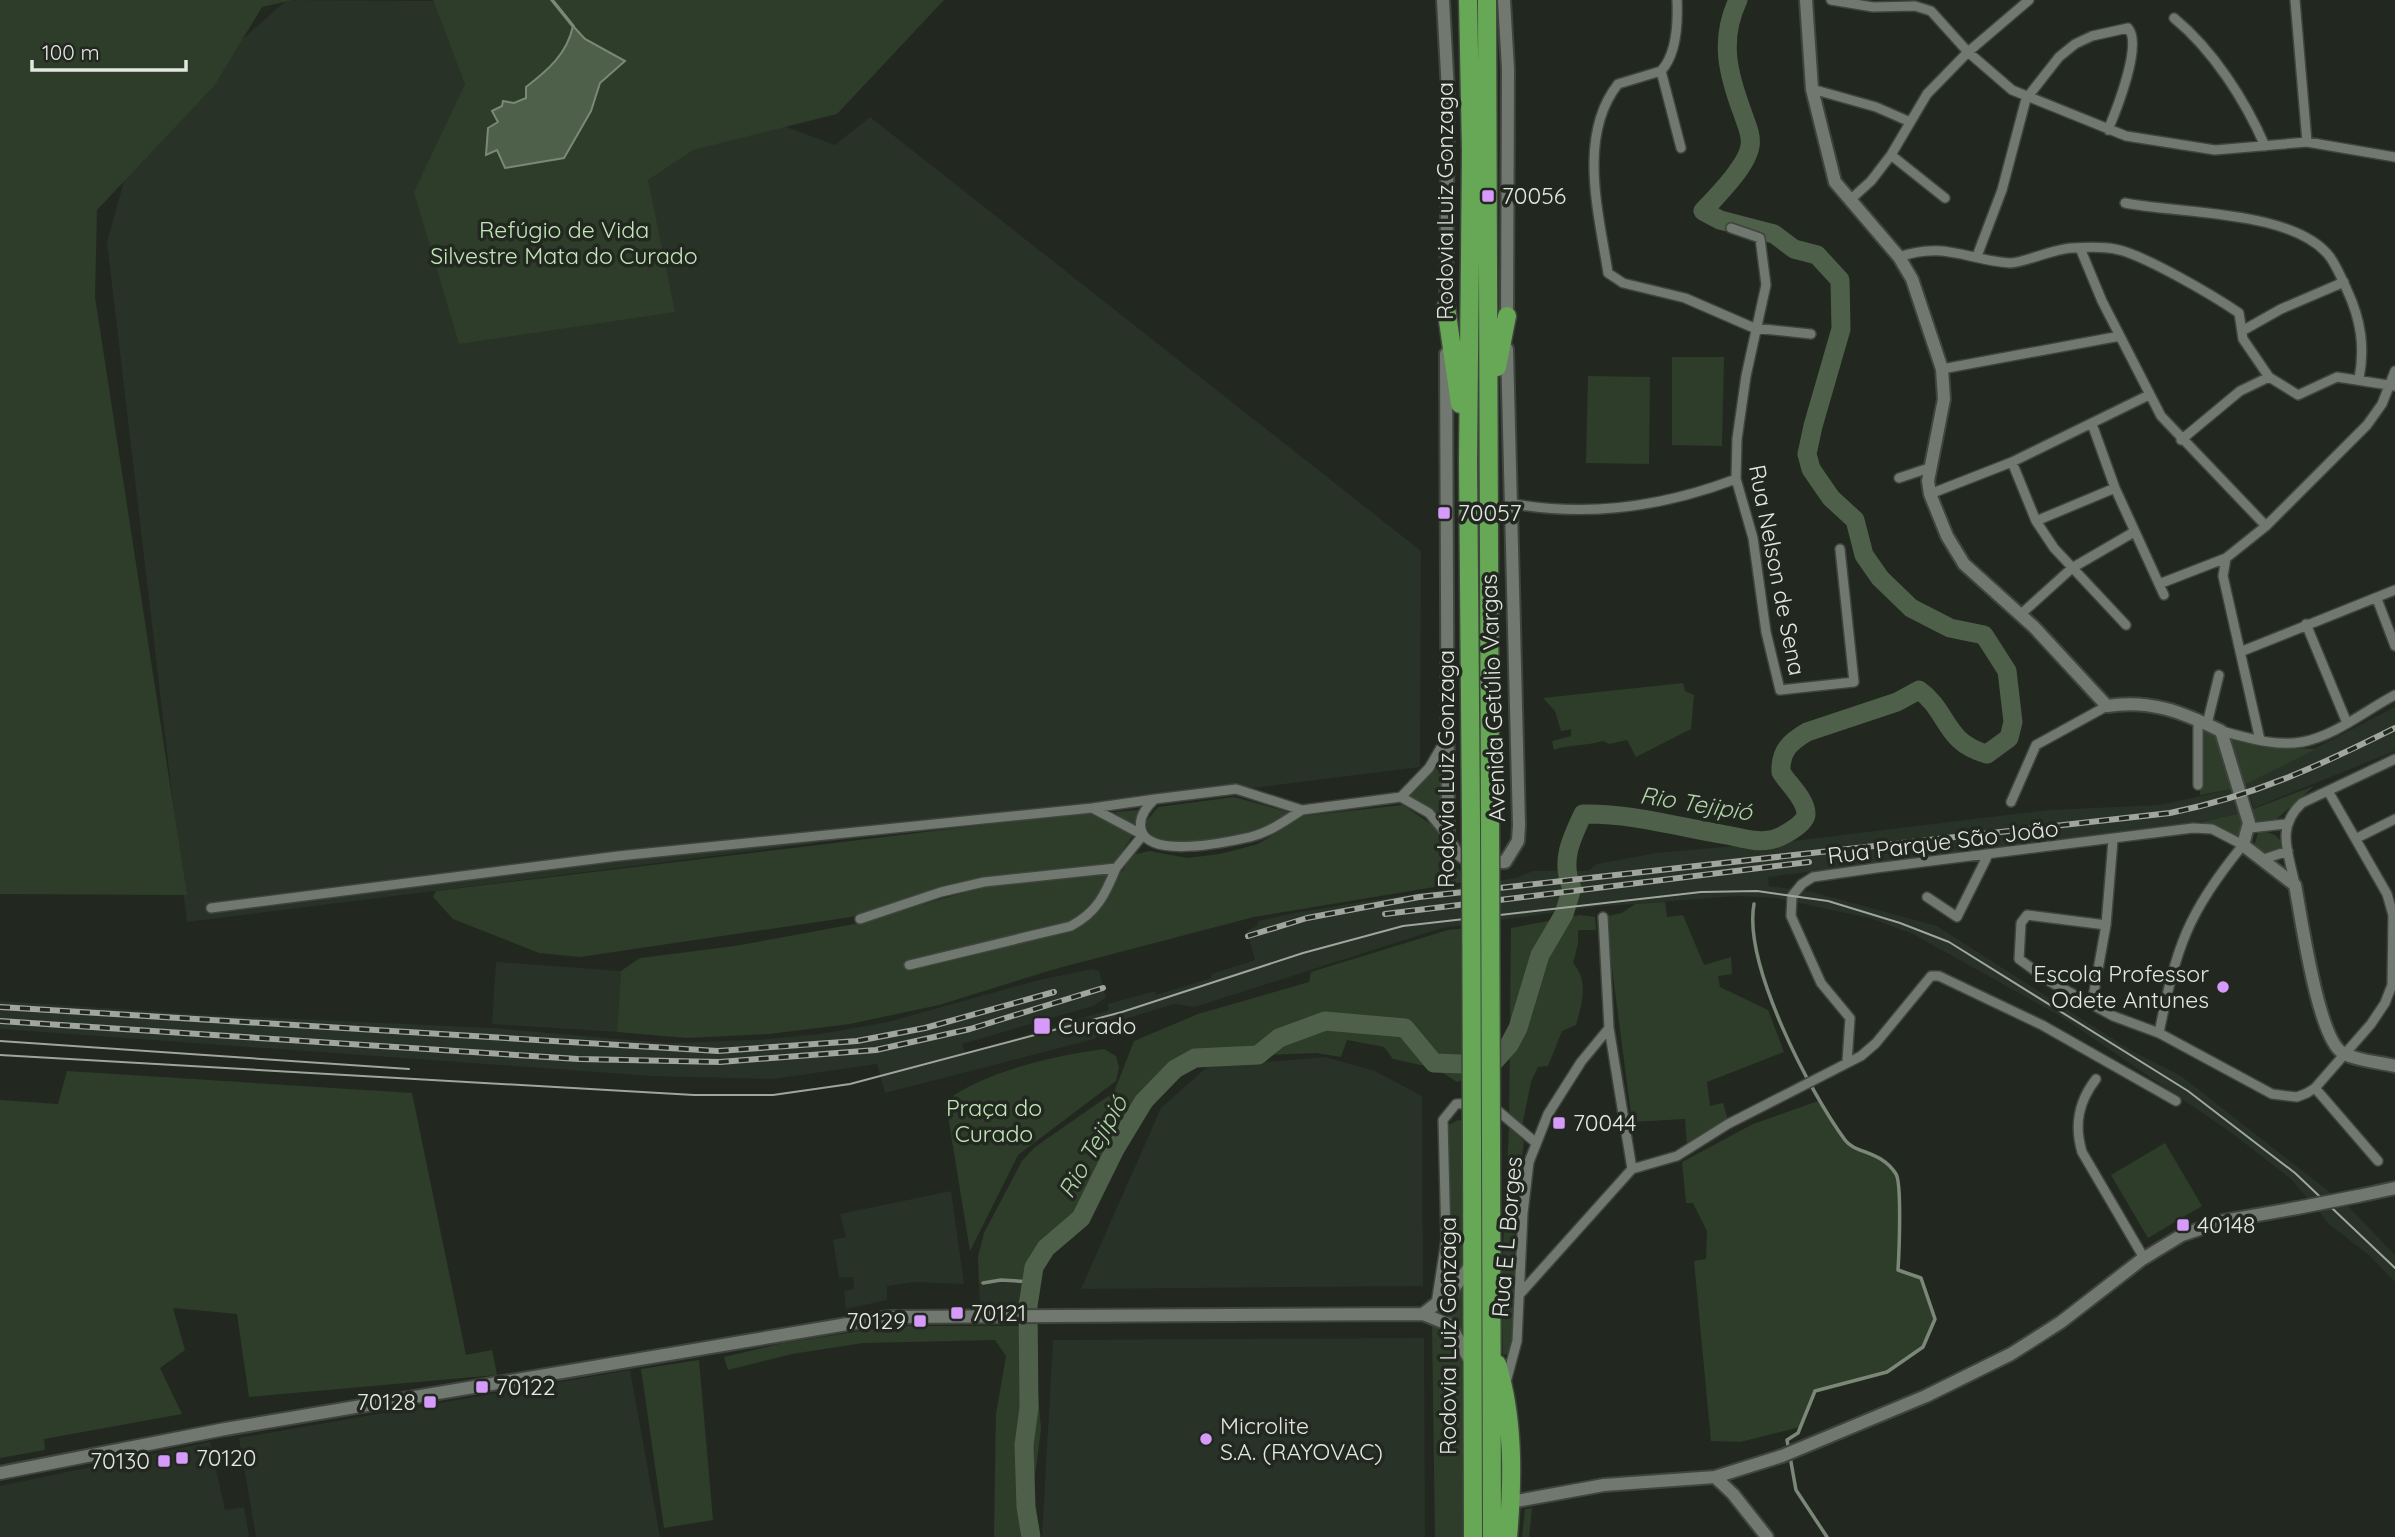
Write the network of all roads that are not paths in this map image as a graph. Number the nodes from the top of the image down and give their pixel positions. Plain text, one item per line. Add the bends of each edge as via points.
1 (1443, 0) edge
2 (1468, 0) edge
3 (1486, 0) edge
4 (1504, 0) edge
5 (1677, 0) edge
6 (1806, 0) edge
7 (1831, 0) edge
8 (2029, 0) edge
9 (2295, 0) edge
10 (2174, 18) dead end
11 (1968, 52) junction
12 (1661, 71) junction
13 (1812, 89) junction
14 (2026, 99) junction
15 (1909, 121) junction
16 (2108, 130) junction
17 (2307, 142) junction
18 (2265, 146) junction
19 (1681, 148) dead end
20 (1891, 155) junction
21 (2395, 157) edge
22 (1945, 198) dead end
23 (1850, 200) junction
24 (2125, 203) dead end
25 (1731, 228) dead end
26 (2080, 248) junction
27 (1978, 256) junction
28 (1899, 257) junction
29 (2344, 282) junction
30 (1446, 307) junction
31 (1507, 316) junction
32 (1755, 328) junction
33 (2242, 331) junction
34 (1811, 334) dead end
35 (2120, 336) junction
36 (1942, 369) junction
37 (2395, 371) edge
38 (2269, 377) junction
39 (2359, 379) junction
40 (2393, 385) edge
41 (2149, 395) junction
42 (1490, 405) junction
43 (2092, 424) junction
44 (2181, 440) junction
45 (1468, 462) junction
46 (2012, 462) junction
47 (1929, 468) junction
48 (1899, 478) dead end
49 (1736, 479) junction
50 (2115, 488) junction
51 (1930, 494) junction
52 (1508, 503) junction
53 (2036, 521) junction
54 (2266, 526) junction
55 (2134, 533) junction
56 (1840, 549) dead end
57 (2226, 558) junction
58 (2072, 568) junction
59 (2159, 584) junction
60 (2395, 590) edge
61 (2164, 594) dead end
62 (2377, 598) junction
63 (2021, 614) junction
64 (2306, 624) junction
65 (2126, 625) dead end
66 (2395, 646) edge
67 (2241, 652) junction
68 (2219, 675) dead end
69 (2395, 695) edge
70 (2107, 706) junction
71 (2202, 721) junction
72 (2347, 723) junction
73 (2221, 731) junction
74 (1447, 737) junction
75 (2260, 740) junction
76 (2395, 760) edge
77 (2198, 785) dead end
78 (2328, 791) junction
79 (1401, 797) junction
80 (1154, 799) junction
81 (2011, 802) dead end
82 (1092, 808) junction
83 (1302, 810) junction
84 (2395, 819) edge
85 (2285, 824) junction
86 (2250, 828) junction
87 (1143, 835) junction
88 (1448, 835) junction
89 (2357, 838) junction
90 (2113, 840) junction
91 (2243, 845) junction
92 (2288, 851) junction
93 (1988, 855) junction
94 (2261, 860) junction
95 (1116, 868) junction
96 (2295, 885) junction
97 (1927, 897) dead end
98 (211, 908) dead end
99 (2394, 915) edge
100 (1603, 917) dead end
101 (860, 919) dead end
102 (2106, 925) junction
103 (909, 965) dead end
104 (2393, 985) edge
105 (2092, 1003) junction
106 (1609, 1028) junction
107 (2159, 1033) junction
108 (2342, 1053) junction
109 (1847, 1062) junction
110 (2395, 1066) edge
111 (2096, 1079) dead end
112 (2315, 1088) junction
113 (2176, 1101) dead end
114 (1535, 1142) junction
115 (1481, 1143) junction
116 (2378, 1161) dead end
117 (1632, 1169) junction
118 (2395, 1188) edge
119 (2144, 1258) junction
120 (1471, 1265) junction
121 (1519, 1295) junction
122 (1436, 1305) junction
123 (1423, 1314) junction
124 (1491, 1344) junction
125 (1472, 1365) junction
126 (1504, 1387) junction
127 (0, 1474) edge
128 (1715, 1477) junction
129 (1511, 1502) junction
130 (1473, 1537) edge
131 (1492, 1537) edge
132 (1508, 1537) edge
133 (1767, 1537) edge

1 - 30 street, Avenida Getúlio Vargas via 1448,92
2 - 45 highway, Rodovia Luiz Gonzaga
3 - 42 highway, Rodovia Luiz Gonzaga
4 - 31 street, Avenida Getúlio Vargas
5 - 12 street via 1671,53
6 - 13 street
7 - 11 street via 1924,9 1936,15
8 - 11 street
9 - 17 street
10 - 18 street via 2208,54
11 - 14 street
11 - 15 street via 1927,94
12 - 19 street
12 - 32 street via 1618,84 1596,138 1593,168 1608,273 1623,283 1685,298
13 - 15 street
13 - 23 street via 1835,182
14 - 16 street
14 - 16 street via 2075,44 2124,27 2131,30 2129,63
14 - 27 street via 2002,190
15 - 20 street
16 - 18 street via 2215,150
17 - 18 street
17 - 21 street
20 - 22 street
20 - 23 street
23 - 28 street
24 - 29 street via 2271,222 2311,241 2328,255
25 - 32 street, Rua Nelson de Sena via 1760,239 1766,285
26 - 27 street via 2050,250 2016,262
26 - 33 street via 2121,250 2188,283 2239,313
26 - 35 street
27 - 28 street via 1941,250
28 - 36 street via 1916,290
29 - 33 street
29 - 39 street via 2364,352
30 - 45 highway
30 - 74 street, Avenida Getúlio Vargas
31 - 42 highway
31 - 52 street, Avenida Getúlio Vargas
32 - 34 street
32 - 49 street, Rua Nelson de Sena via 1737,439
33 - 38 street
35 - 36 street
35 - 41 street
36 - 47 street via 1944,399
37 - 40 street
38 - 39 street via 2298,395 2330,378
38 - 44 street via 2240,391
39 - 40 street
40 - 54 street via 2367,425
41 - 43 street
41 - 44 street
42 - 115 highway, Rodovia Luiz Gonzaga, bridge via 1490,820
43 - 46 street
43 - 50 street
44 - 54 street
45 - 115 highway, Rodovia Luiz Gonzaga, bridge via 1471,821
46 - 51 street
46 - 53 street
47 - 48 street
47 - 51 street
49 - 52 street via 1677,500 1644,506 1582,510
49 - 56 street, Rua Nelson de Sena via 1753,538 1766,632 1780,690 1854,682
50 - 53 street
50 - 55 street
51 - 63 street via 1964,564
52 - 88 street, Avenida Getúlio Vargas via 1518,841 1505,862 1475,861 1452,851
53 - 58 street
54 - 57 street
55 - 58 street
55 - 59 street
57 - 59 street
57 - 67 street via 2224,576
58 - 63 street
58 - 65 street
59 - 61 street
60 - 62 street
62 - 64 street
62 - 66 street
63 - 70 street
64 - 67 street
64 - 72 street
67 - 75 street
68 - 71 street
69 - 72 street
70 - 71 street via 2146,703
70 - 81 street via 2036,745
71 - 73 street
71 - 77 street
72 - 75 street via 2301,742
73 - 75 street
73 - 86 street
74 - 79 street via 1429,768
74 - 88 street, Avenida Getúlio Vargas
76 - 78 street
78 - 85 street via 2301,803
78 - 89 street
79 - 83 street
79 - 88 street via 1429,813
80 - 82 street
80 - 83 street via 1236,789
80 - 87 street via 1142,817
82 - 87 street
82 - 98 street via 618,856
83 - 87 street via 1276,828 1221,842 1173,847
84 - 89 street
85 - 86 street
85 - 92 street
86 - 91 street
87 - 95 street
89 - 99 street
90 - 91 street, Rua Parque São João via 2203,827
90 - 93 street, Rua Parque São João
90 - 102 street
91 - 94 street
91 - 107 street via 2189,920 2173,966
92 - 94 street
92 - 96 street
93 - 97 street via 1957,917
93 - 109 street, Rua Parque São João via 1813,877 1792,896 1791,916 1814,968 1850,1018
94 - 96 street
95 - 101 street via 984,882
95 - 103 street via 1101,903 1071,926
96 - 108 street via 2319,1005 2332,1043
99 - 104 street
100 - 106 street
102 - 105 street
102 - 105 street via 2033,915 2021,922 2018,955 2022,963
104 - 108 street via 2371,1024
105 - 107 street via 2124,1022
106 - 114 street, Rua E L Borges via 1565,1086
106 - 117 street
107 - 112 street via 2272,1094 2297,1097
108 - 110 street
108 - 112 street
109 - 113 street via 1876,1043 1927,979 1939,976 2042,1025
109 - 117 street via 1677,1156
111 - 119 street via 2081,1102 2077,1136
112 - 116 street
114 - 121 street, Rua E L Borges via 1523,1213
114 - 122 street via 1490,1104 1456,1104 1445,1115 1446,1240
115 - 120 highway, Rodovia Luiz Gonzaga
115 - 124 highway, Rodovia Luiz Gonzaga
117 - 121 street
118 - 119 street, bridge via 2205,1227
119 - 128 street via 2011,1354 1926,1396 1782,1456
120 - 122 street
120 - 125 highway, Rodovia Luiz Gonzaga
121 - 126 street, Rua E L Borges via 1517,1341
122 - 123 street
123 - 125 street via 1450,1325
123 - 127 street via 1020,1315 861,1321 225,1429
124 - 126 highway
124 - 131 highway, Rodovia Luiz Gonzaga
125 - 130 highway, Rodovia Luiz Gonzaga
126 - 129 highway
128 - 129 street via 1604,1485
128 - 133 street
129 - 132 highway

